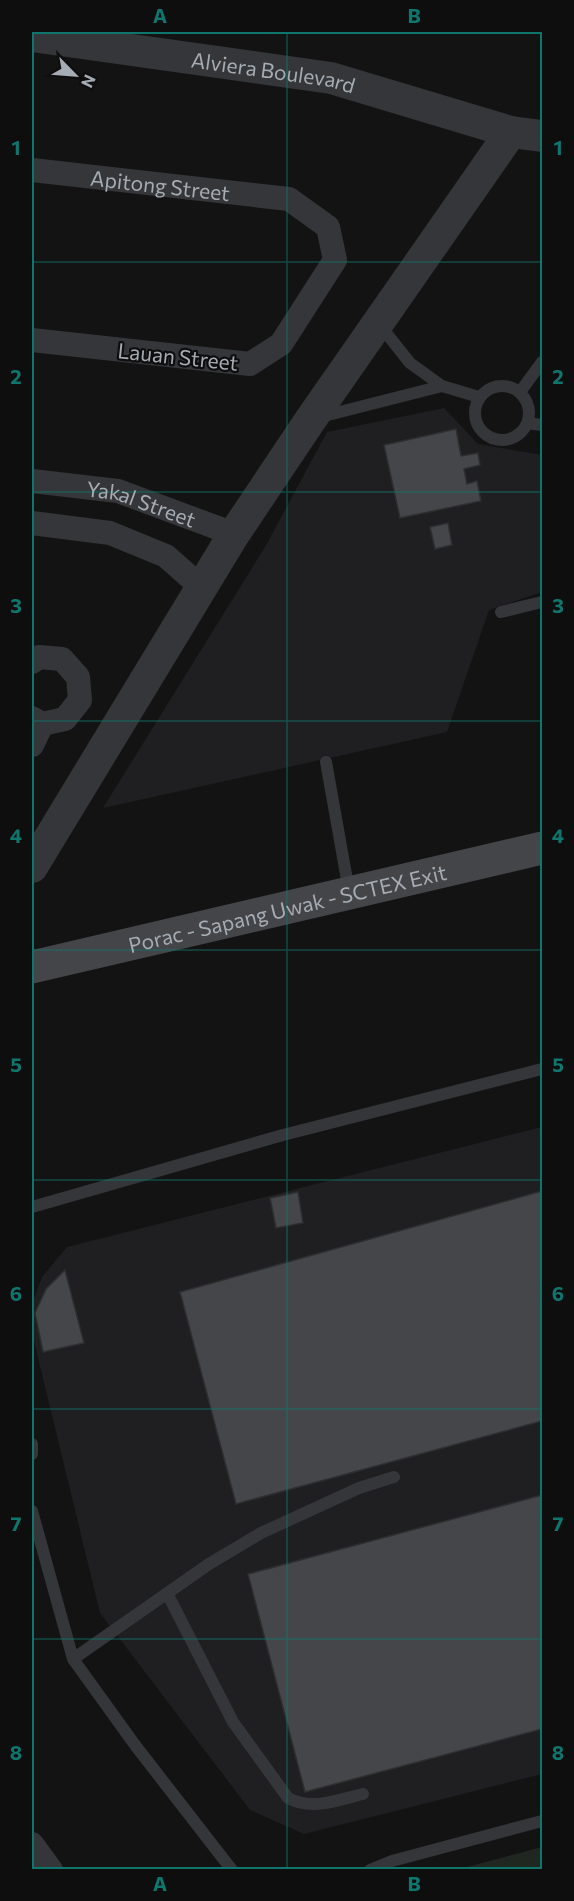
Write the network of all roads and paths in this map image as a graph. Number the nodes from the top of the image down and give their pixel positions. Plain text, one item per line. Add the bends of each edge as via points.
1 (32, 36) edge
2 (511, 132) junction
3 (543, 136) edge
4 (543, 156) edge
5 (32, 170) edge
6 (289, 199) joint
7 (378, 323) junction
8 (32, 340) edge
9 (543, 362) edge
10 (442, 386) junction
11 (520, 392) junction
12 (479, 397) junction
13 (310, 419) junction
14 (527, 423) junction
15 (543, 425) edge
16 (38, 482) edge
17 (36, 523) edge
18 (234, 534) junction
19 (201, 587) junction
20 (543, 602) edge
21 (501, 612) dead end
22 (32, 662) edge
23 (35, 729) edge
24 (326, 762) dead end
25 (543, 848) edge
26 (32, 867) edge
27 (349, 892) junction
28 (32, 967) edge
29 (543, 1069) edge
30 (32, 1207) edge
31 (32, 1444) edge
32 (32, 1454) edge
33 (394, 1477) dead end
34 (32, 1511) edge
35 (167, 1593) junction
36 (73, 1659) junction
37 (363, 1794) dead end
38 (543, 1821) edge
39 (32, 1844) edge
40 (51, 1869) edge
41 (232, 1869) edge
42 (370, 1869) edge

1 - 2 street, Alviera Boulevard via 331,78
2 - 3 street
2 - 4 street
2 - 7 street
5 - 6 street, Apitong Street
6 - 8 street, Lauan Street via 328,227 335,260 281,344 250,364
7 - 10 lane via 410,363
7 - 13 street
9 - 11 lane
10 - 12 lane
10 - 13 lane
11 - 12 lane via 498,386
11 - 14 lane via 527,401
12 - 14 lane via 474,408 475,420 488,437 511,439
13 - 18 street
14 - 15 lane
16 - 17 street, Yakal Street
16 - 18 street, Yakal Street via 118,491
17 - 19 street, Yakal Street via 110,533 166,556
18 - 19 street
19 - 26 street
20 - 21 lane
22 - 23 street via 39,657 62,659 78,677 80,700 65,719
24 - 27 lane
25 - 27 main road, Porac - Sapang Uwak - SCTEX Exit
27 - 28 main road, Porac - Sapang Uwak - SCTEX Exit
29 - 30 lane via 283,1135
31 - 32 lane
33 - 35 lane via 359,1488 261,1533
34 - 36 lane
35 - 36 lane
35 - 37 lane via 233,1722 288,1798 308,1805
36 - 41 lane
38 - 42 lane
39 - 40 street

